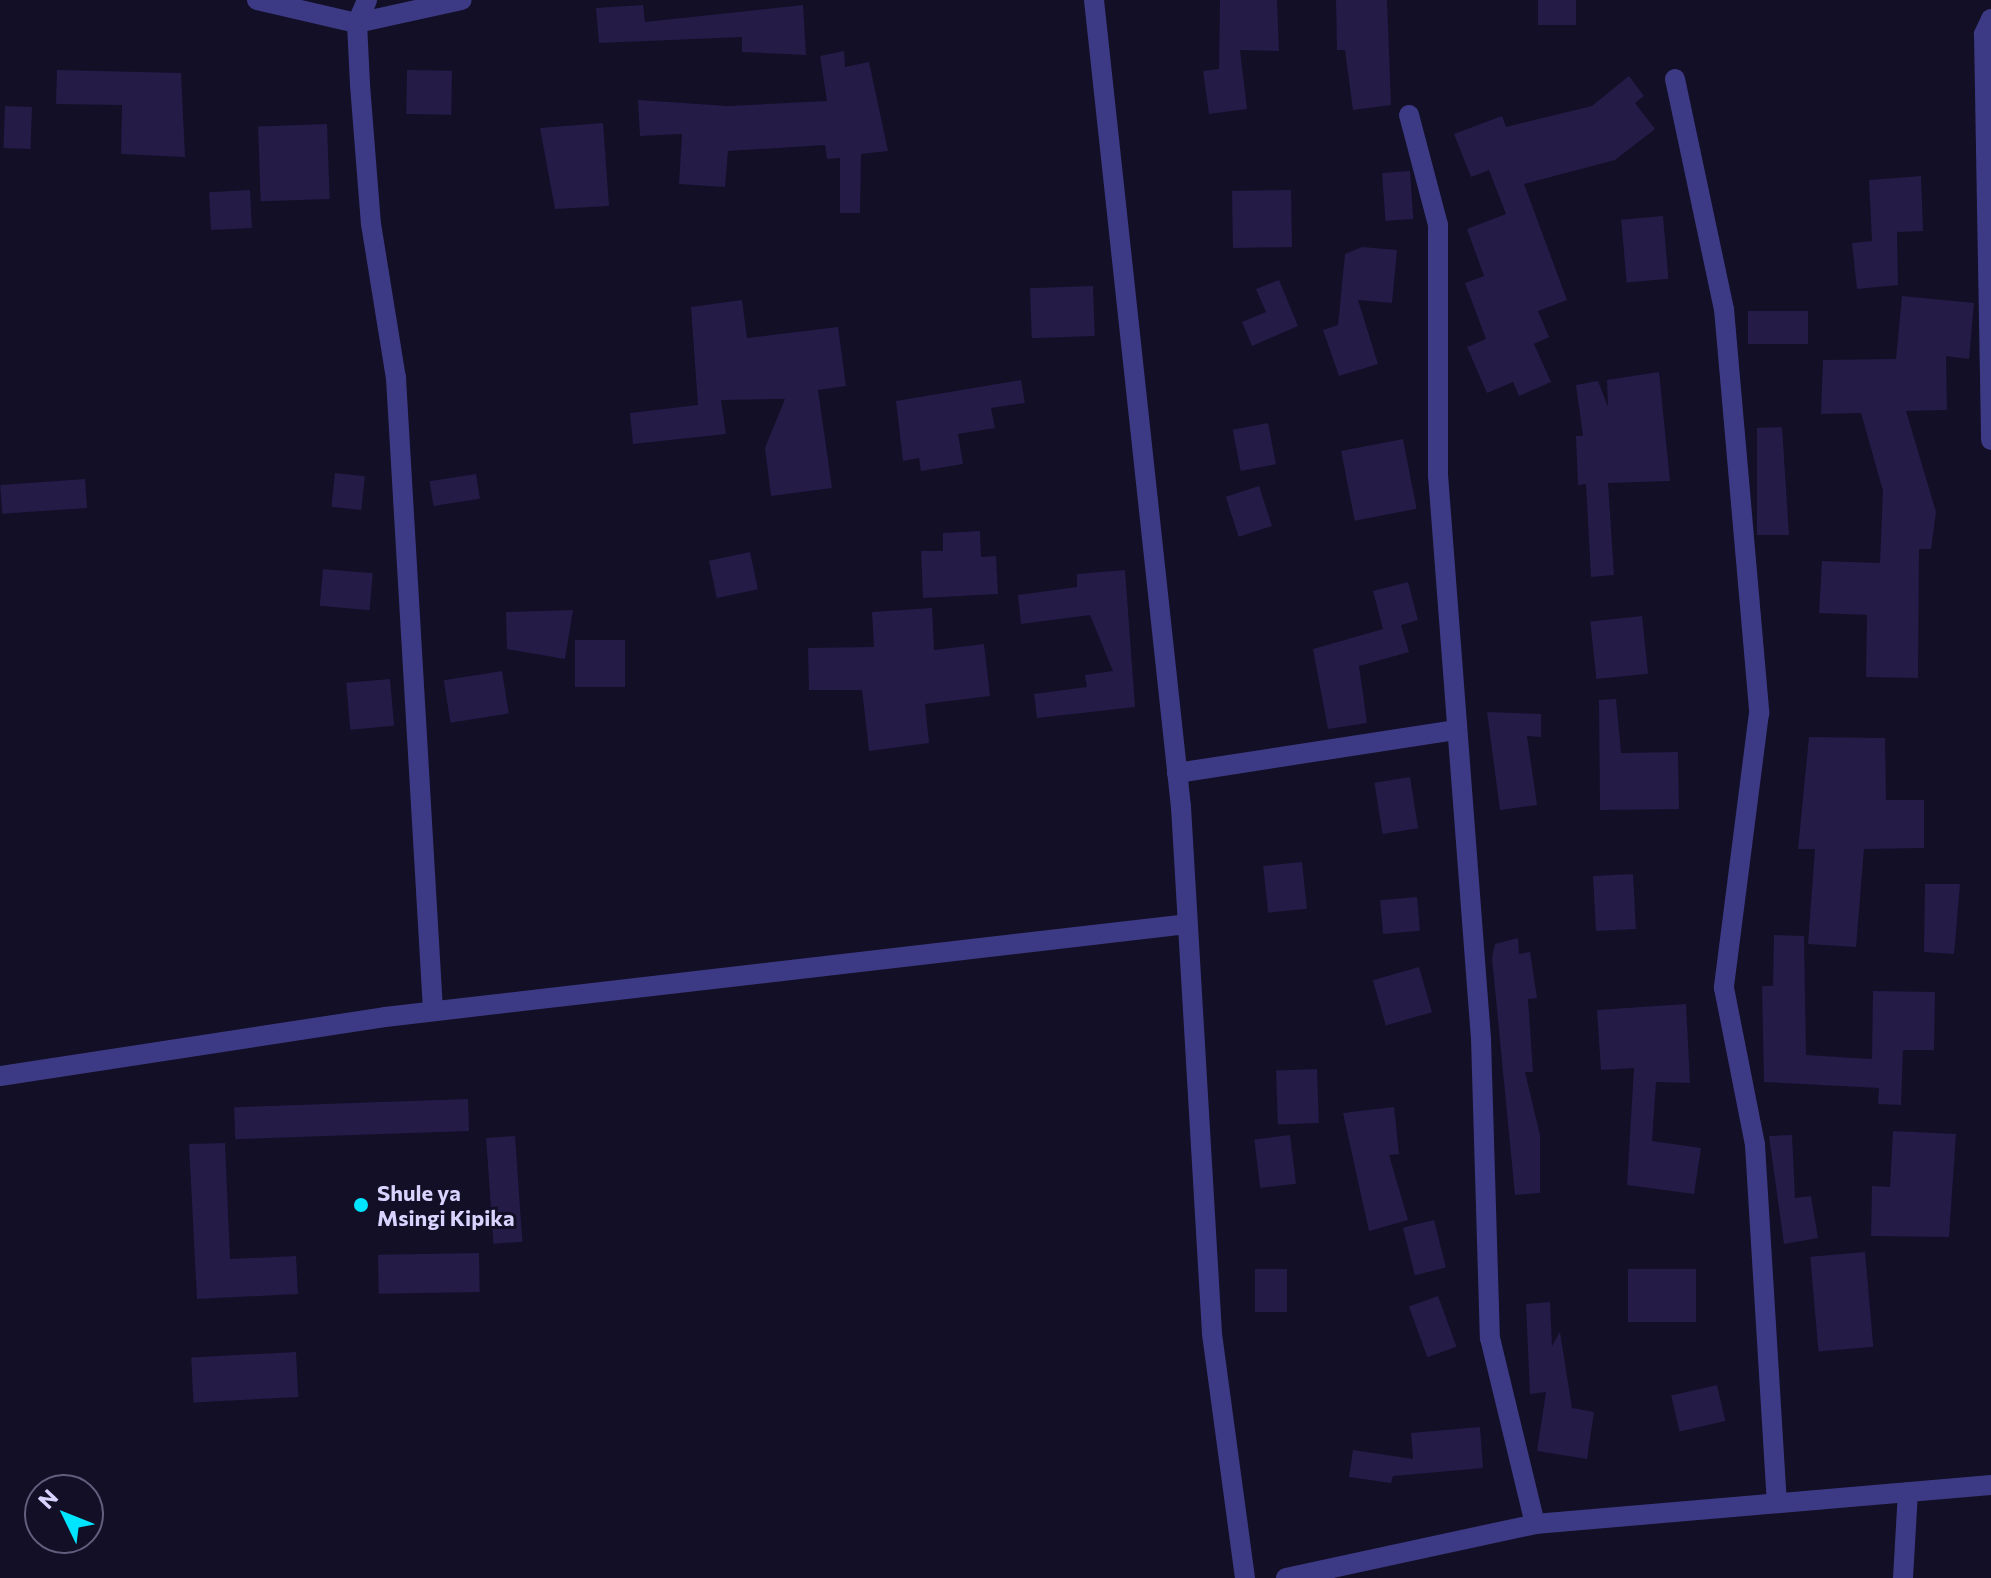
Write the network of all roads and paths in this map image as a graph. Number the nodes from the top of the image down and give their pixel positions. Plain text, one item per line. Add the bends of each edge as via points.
1 (257, 0) edge
2 (367, 0) edge
3 (462, 0) edge
4 (1094, 0) edge
5 (1991, 19) edge
6 (357, 23) junction
7 (1675, 79) dead end
8 (1409, 115) dead end
9 (1991, 440) edge
10 (1455, 730) junction
11 (1177, 773) junction
12 (1187, 924) junction
13 (433, 1011) junction
14 (0, 1076) edge
15 (1991, 1485) edge
16 (1908, 1492) junction
17 (1777, 1503) junction
18 (1535, 1524) junction
19 (1245, 1578) edge
20 (1286, 1578) edge
21 (1903, 1578) edge

1 - 6 street
2 - 6 street
3 - 6 street
4 - 11 street
5 - 9 street via 1984,34
6 - 13 street via 371,224 396,378
7 - 17 street via 1724,309 1759,713 1724,988 1755,1145
8 - 10 street via 1438,225 1438,475
10 - 11 street
10 - 18 street via 1481,1039 1490,1338
11 - 12 street
12 - 13 street
12 - 19 street via 1212,1334
13 - 14 street
15 - 16 street
16 - 17 street
16 - 21 street
17 - 18 street
18 - 20 street

